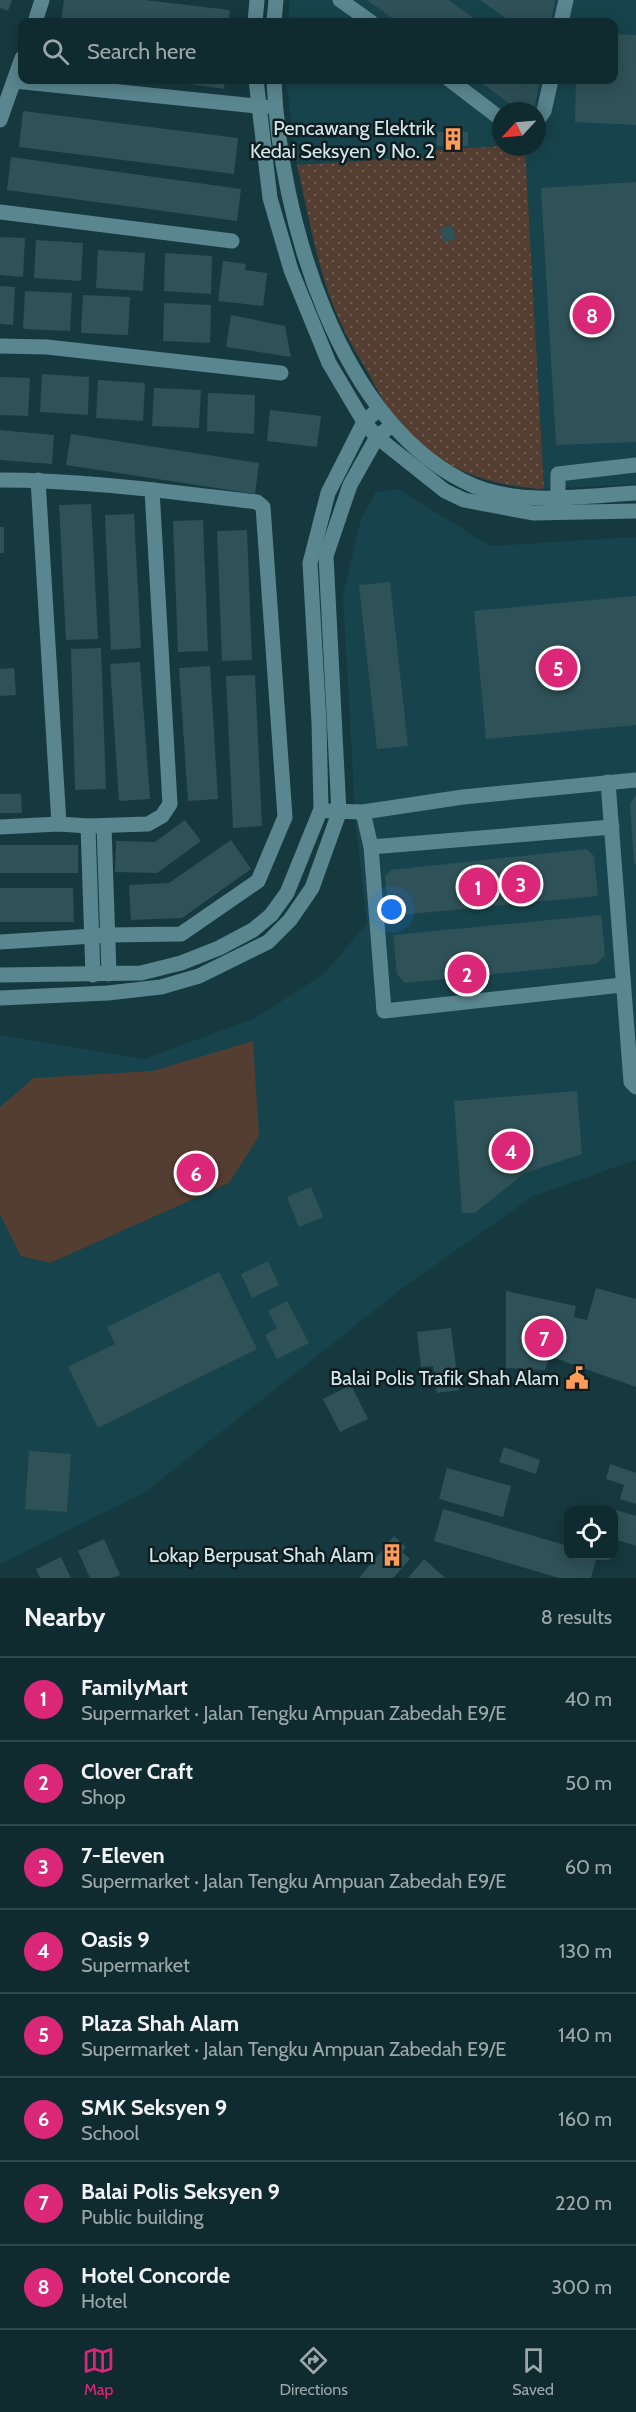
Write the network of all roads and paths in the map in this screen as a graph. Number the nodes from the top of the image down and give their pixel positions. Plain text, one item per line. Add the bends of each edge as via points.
1 (42, 0) edge
2 (257, 0) edge
3 (276, 0) edge
4 (340, 0) edge
5 (566, 0) edge
6 (36, 18) edge
7 (255, 18) edge
8 (274, 18) edge
9 (365, 18) edge
10 (562, 18) edge
11 (18, 71) edge
12 (15, 81) junction
13 (18, 81) edge
14 (42, 84) edge
15 (256, 84) edge
16 (274, 84) edge
17 (455, 84) edge
18 (550, 84) edge
19 (544, 102) edge
20 (258, 106) junction
21 (275, 107) junction
22 (492, 112) edge
23 (0, 120) edge
24 (0, 212) edge
25 (231, 241) dead end
26 (0, 346) edge
27 (281, 373) dead end
28 (379, 409) junction
29 (364, 422) junction
30 (392, 425) junction
31 (377, 437) junction
32 (636, 465) edge
33 (0, 480) edge
34 (38, 480) junction
35 (152, 490) junction
36 (636, 493) edge
37 (558, 505) junction
38 (636, 511) edge
39 (636, 780) edge
40 (608, 782) junction
41 (321, 809) junction
42 (363, 812) junction
43 (339, 813) junction
44 (59, 824) junction
45 (88, 826) junction
46 (104, 826) junction
47 (0, 827) edge
48 (612, 828) junction
49 (371, 847) junction
50 (109, 935) junction
51 (91, 936) junction
52 (0, 942) edge
53 (0, 975) edge
54 (93, 975) junction
55 (110, 975) junction
56 (622, 985) junction
57 (0, 998) edge
58 (636, 1088) edge

1 - 6 street
2 - 7 street
3 - 8 street
4 - 9 street
5 - 10 street
11 - 12 street
12 - 13 street
12 - 23 street
14 - 20 street
15 - 20 street
16 - 21 street
17 - 22 street
18 - 19 street
20 - 21 street
20 - 29 street via 270,198 291,270 329,363
21 - 28 street via 289,196 306,262 345,353
24 - 25 street
26 - 27 street via 47,347
28 - 29 street
28 - 30 street
29 - 31 street
29 - 41 street via 328,493 310,563
30 - 31 street
30 - 37 street via 426,456 474,486
31 - 37 street via 445,491 464,500 508,511
31 - 43 street via 350,485 326,556
32 - 37 street via 558,474
33 - 34 street
34 - 35 street
34 - 44 street
35 - 46 street via 170,804 162,816 148,824
35 - 50 street via 257,502 263,507 285,817 258,881 181,934
36 - 37 street
37 - 38 street
39 - 40 street
40 - 42 street
40 - 48 street
41 - 43 street
41 - 55 street via 287,893 271,915 253,930 181,963 141,973
42 - 43 street
42 - 49 street
43 - 57 street via 312,888 290,920 268,942 199,976 160,987
44 - 45 street
44 - 47 street
45 - 46 street
45 - 51 street
46 - 50 street
48 - 49 street
48 - 56 street
49 - 56 street via 384,1011
50 - 51 street
50 - 55 street
51 - 52 street
51 - 54 street
53 - 54 street
54 - 55 street
56 - 58 street via 631,1082

